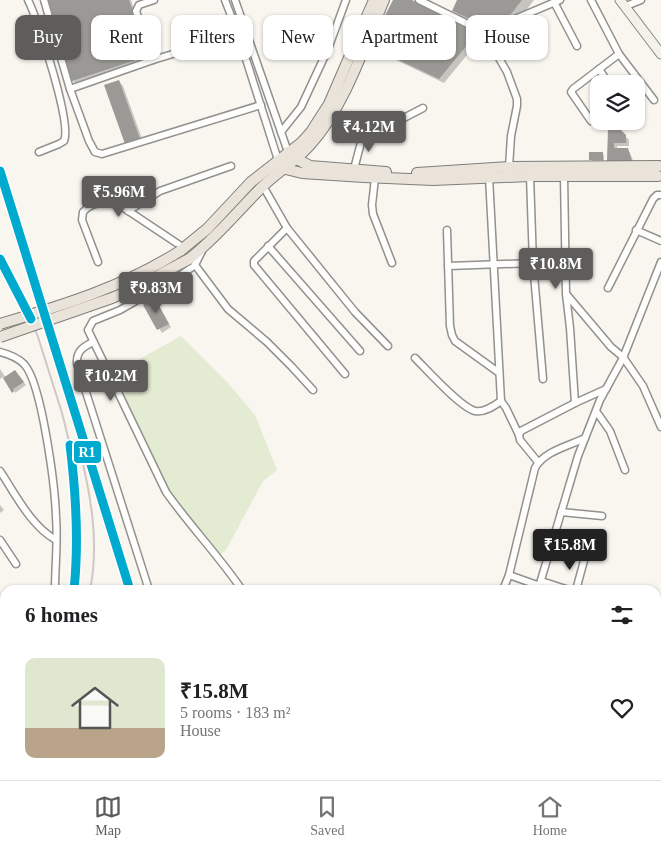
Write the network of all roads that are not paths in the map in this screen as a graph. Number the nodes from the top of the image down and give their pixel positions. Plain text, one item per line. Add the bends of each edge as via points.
1 (28, 0) edge
2 (44, 0) edge
3 (154, 0) edge
4 (225, 0) edge
5 (236, 0) edge
6 (346, 0) edge
7 (374, 0) edge
8 (384, 0) edge
9 (420, 0) edge
10 (591, 0) edge
11 (641, 0) edge
12 (557, 1) edge
13 (623, 3) edge
14 (137, 15) edge
15 (231, 15) edge
16 (524, 15) edge
17 (466, 23) edge
18 (577, 46) dead end
19 (659, 48) edge
20 (619, 54) junction
21 (153, 60) edge
22 (246, 60) edge
23 (499, 60) edge
24 (599, 69) junction
25 (592, 75) edge
26 (603, 75) edge
27 (590, 76) edge
28 (70, 89) junction
29 (654, 100) dead end
30 (261, 105) junction
31 (423, 108) dead end
32 (331, 116) junction
33 (590, 119) edge
34 (364, 131) junction
35 (281, 132) junction
36 (39, 152) dead end
37 (288, 152) junction
38 (297, 159) junction
39 (278, 160) junction
40 (231, 166) dead end
41 (509, 167) junction
42 (286, 169) junction
43 (354, 169) junction
44 (660, 172) edge
45 (530, 176) junction
46 (564, 176) junction
47 (489, 177) junction
48 (375, 178) junction
49 (263, 186) junction
50 (661, 194) edge
51 (128, 211) junction
52 (287, 228) junction
53 (447, 230) dead end
54 (636, 230) junction
55 (661, 241) edge
56 (268, 246) junction
57 (182, 250) junction
58 (98, 262) dead end
59 (192, 262) junction
60 (533, 262) junction
61 (661, 262) edge
62 (392, 263) dead end
63 (493, 264) junction
64 (448, 266) junction
65 (608, 288) dead end
66 (566, 294) junction
67 (0, 324) edge
68 (0, 337) edge
69 (93, 342) junction
70 (388, 346) dead end
71 (360, 351) dead end
72 (0, 352) edge
73 (415, 358) dead end
74 (623, 358) junction
75 (498, 372) junction
76 (345, 374) dead end
77 (543, 379) dead end
78 (606, 389) junction
79 (313, 390) dead end
80 (501, 401) junction
81 (575, 403) junction
82 (596, 410) junction
83 (661, 425) edge
84 (518, 435) junction
85 (585, 438) junction
86 (538, 462) junction
87 (625, 470) dead end
88 (0, 472) edge
89 (562, 512) junction
90 (602, 516) dead end
91 (0, 540) edge
92 (56, 540) junction
93 (585, 558) dead end
94 (16, 564) dead end
95 (509, 574) junction
96 (55, 585) edge
97 (147, 585) edge
98 (239, 585) edge
99 (505, 585) edge
100 (537, 585) edge
101 (540, 585) edge
102 (577, 585) edge

1 - 36 street via 50,59 66,127 64,140
2 - 28 street
3 - 14 street via 139,5
4 - 15 street
5 - 35 street
6 - 35 street via 301,107
7 - 37 main road via 329,104 311,132
8 - 32 main road
9 - 17 street
10 - 20 street
11 - 13 street
12 - 16 street
12 - 18 street
13 - 19 main road
20 - 24 street
20 - 29 street
21 - 28 street
22 - 30 street
23 - 41 street via 517,99
24 - 25 street
24 - 26 street
27 - 33 street via 571,92
28 - 30 street via 92,148 102,154
30 - 39 street
31 - 34 street via 375,133
32 - 34 street
32 - 38 main road
34 - 43 street
35 - 37 street
37 - 38 main road
37 - 39 main road
38 - 42 main road
38 - 43 main road via 310,166
39 - 42 main road
39 - 57 main road
40 - 51 street via 160,191
41 - 43 main road via 408,173
41 - 44 main road
42 - 48 main road via 312,175
42 - 49 main road
44 - 46 main road
45 - 46 main road
45 - 47 main road
45 - 60 street
46 - 66 street
47 - 48 main road via 433,180
47 - 63 street
48 - 62 street via 373,214
49 - 52 street
49 - 59 main road
50 - 54 street via 653,199
51 - 57 street
51 - 58 street via 108,202 94,203 83,212 82,220
52 - 56 street
52 - 70 street via 354,312
53 - 64 street
54 - 55 street
54 - 65 street
56 - 71 street
56 - 76 street via 254,261 256,269
57 - 67 main road, bridge via 122,282
59 - 68 main road, bridge via 112,298
59 - 69 street via 181,275 141,299 93,321 88,330
59 - 79 street via 228,309 267,342
60 - 63 street
60 - 77 street
61 - 74 street
63 - 64 street
63 - 75 street
64 - 75 street via 452,335 455,341
66 - 74 street
66 - 81 street
69 - 97 street via 78,352 77,364
69 - 98 street via 166,492
72 - 92 street via 23,363 38,397 50,464
73 - 80 street via 460,402 475,411 487,410
74 - 78 street
74 - 83 street via 642,386
75 - 80 street
78 - 81 street
78 - 82 street
80 - 84 street
81 - 84 street
82 - 85 street
82 - 87 street via 610,431
84 - 86 street
85 - 86 street via 544,456
85 - 89 street
86 - 95 street
88 - 92 street via 41,530
89 - 90 street
89 - 101 street
91 - 94 street
92 - 96 street
93 - 102 street
95 - 99 street
95 - 100 street

